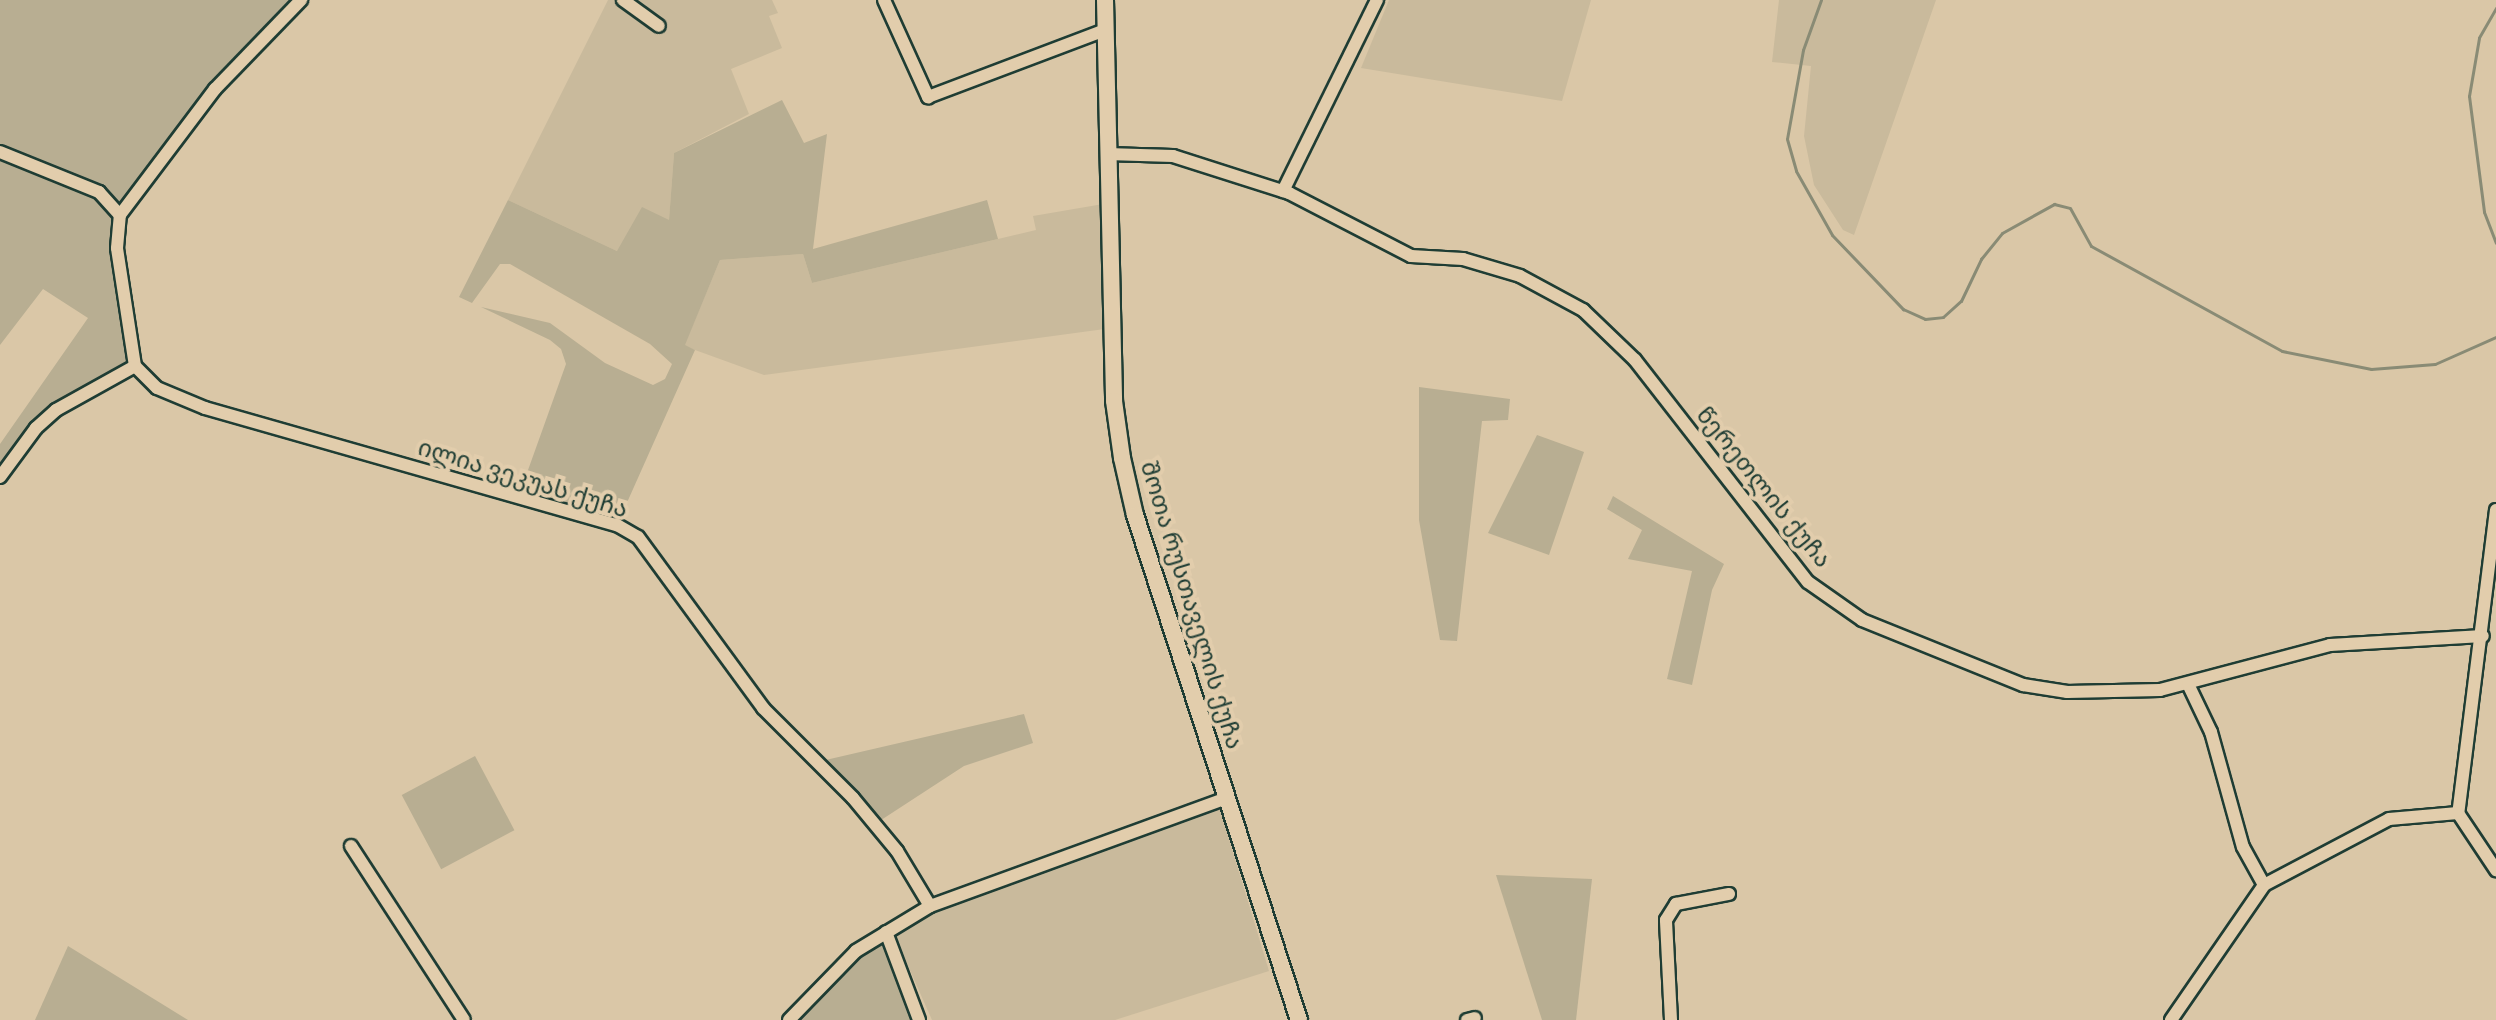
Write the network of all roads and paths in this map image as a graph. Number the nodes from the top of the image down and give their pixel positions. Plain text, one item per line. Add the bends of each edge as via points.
1 (301, 0) edge
2 (623, 0) edge
3 (644, 0) edge
4 (884, 0) edge
5 (1105, 0) edge
6 (1377, 0) edge
7 (634, 10) junction
8 (659, 26) dead end
9 (1105, 30) junction
10 (0, 152) edge
11 (1107, 154) junction
12 (1283, 191) junction
13 (120, 215) junction
14 (135, 366) junction
15 (0, 477) edge
16 (2496, 510) edge
17 (2483, 636) junction
18 (2188, 684) junction
19 (1227, 798) junction
20 (2458, 813) junction
21 (351, 846) dead end
22 (2496, 870) edge
23 (2264, 885) junction
24 (1729, 894) dead end
25 (930, 906) junction
26 (886, 932) junction
27 (464, 1020) edge
28 (789, 1020) edge
29 (919, 1020) edge
30 (1299, 1020) edge
31 (1671, 1020) edge
32 (2171, 1020) edge

1 - 13 street via 215,89
2 - 7 street
3 - 7 street
4 - 9 street via 928,97
5 - 9 main road, შოთა რუსთაველის ქუჩა
6 - 12 street
7 - 8 street
9 - 11 main road, შოთა რუსთაველის ქუჩა
10 - 13 street via 99,192
11 - 12 street, წერეთლის ქუჩა via 1173,156
11 - 19 main road, შოთა რუსთაველის ქუჩა via 1114,401 1122,458 1135,515
12 - 18 street, წერეთლის ქუჩა via 1411,256 1463,259 1520,276 1583,310 1635,360 1808,582 1862,620 2023,685 2123,693
13 - 14 street via 117,248
14 - 15 street via 56,410
14 - 25 street, ილია ვეკუას ქუჩა via 157,388 205,408 617,525 638,537 763,708 853,798 897,851
16 - 17 street
17 - 18 street, წერეთლის ქუჩა via 2330,645
17 - 20 street
18 - 23 street via 2211,732 2243,847
19 - 25 street
19 - 30 main road, შოთა რუსთაველის ქუჩა
20 - 22 street
20 - 23 street via 2389,819
21 - 27 street
23 - 32 street
24 - 31 street via 1676,904 1666,920
25 - 26 street
26 - 28 street via 856,951
26 - 29 street

